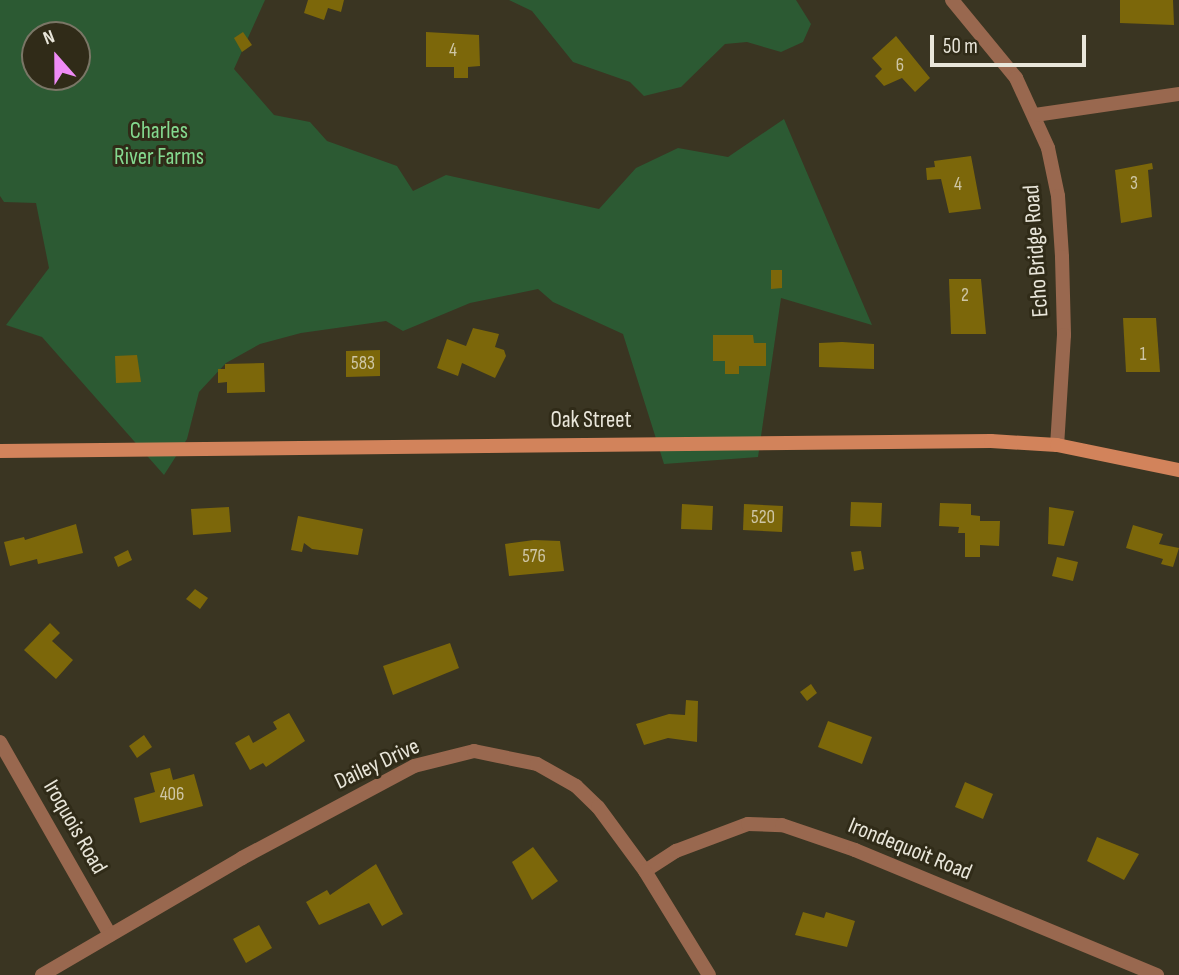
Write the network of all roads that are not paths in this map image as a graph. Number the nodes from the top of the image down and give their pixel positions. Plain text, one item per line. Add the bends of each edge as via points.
1 (952, 0) edge
2 (1179, 94) edge
3 (1035, 115) junction
4 (1057, 445) junction
5 (0, 451) edge
6 (1179, 470) edge
7 (0, 743) edge
8 (645, 871) junction
9 (110, 935) junction
10 (42, 975) edge
11 (709, 975) edge
12 (1157, 975) edge

1 - 3 street, Echo Bridge Road via 991,43
2 - 3 street
3 - 4 street, Echo Bridge Road via 1058,196 1064,335
4 - 5 main road, Oak Street via 978,441
4 - 6 main road, Oak Street
7 - 9 street, Iroquois Road
8 - 9 street, Dailey Drive via 598,807 576,786 537,764 474,751 414,766
8 - 11 street, Dailey Drive
8 - 12 street, Irondequoit Road via 676,851 748,824 782,825 855,849
9 - 10 street, Dailey Drive

